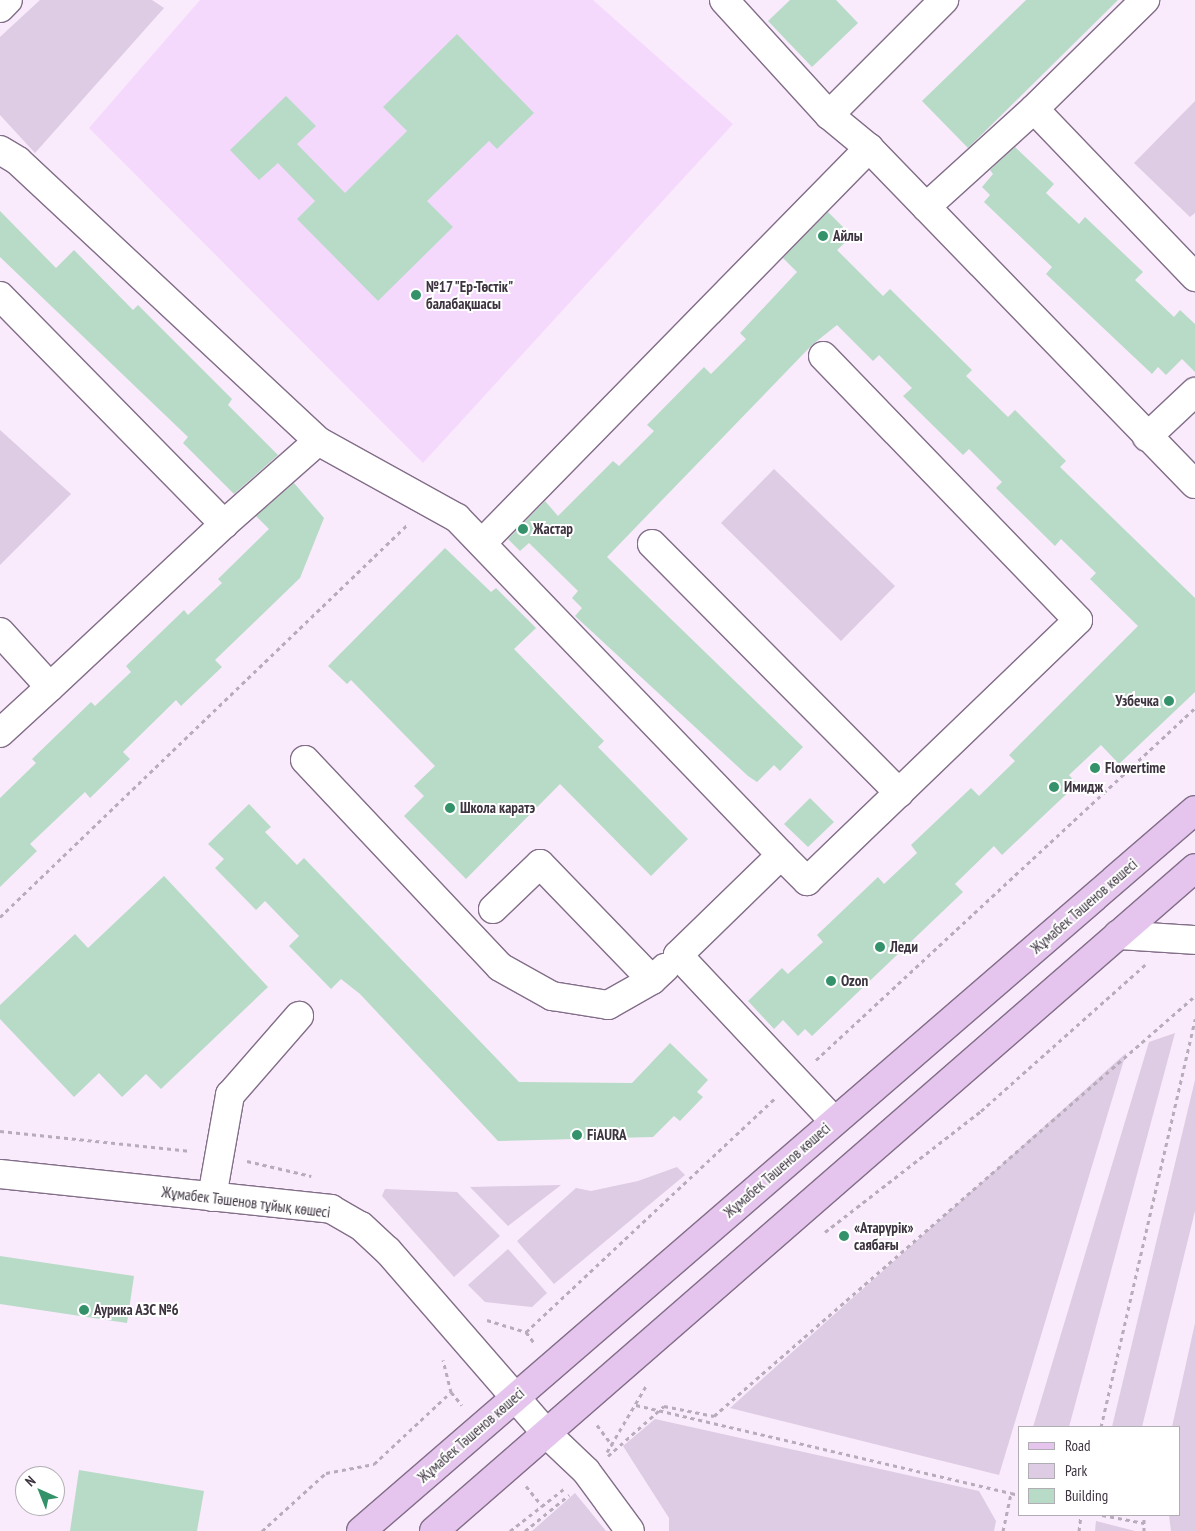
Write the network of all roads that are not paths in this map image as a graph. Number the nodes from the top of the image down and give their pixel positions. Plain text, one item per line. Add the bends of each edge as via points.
1 (8, 0) edge
2 (724, 0) edge
3 (944, 0) edge
4 (1144, 0) edge
5 (0, 8) edge
6 (1034, 109) junction
7 (828, 115) junction
8 (869, 148) junction
9 (0, 150) edge
10 (926, 207) junction
11 (1195, 277) edge
12 (0, 296) edge
13 (823, 356) dead end
14 (1195, 392) edge
15 (1147, 437) junction
16 (318, 441) junction
17 (1195, 484) edge
18 (224, 524) junction
19 (483, 542) junction
20 (652, 544) dead end
21 (0, 632) edge
22 (50, 686) junction
23 (0, 733) edge
24 (305, 760) dead end
25 (899, 793) junction
26 (1195, 810) edge
27 (781, 854) junction
28 (1195, 868) edge
29 (493, 909) dead end
30 (1118, 935) junction
31 (1186, 938) edge
32 (678, 955) junction
33 (652, 980) junction
34 (299, 1016) dead end
35 (834, 1121) junction
36 (0, 1174) edge
37 (212, 1197) junction
38 (515, 1396) junction
39 (546, 1433) junction
40 (361, 1531) edge
41 (434, 1531) edge
42 (630, 1531) edge

1 - 5 street
2 - 7 street
3 - 7 street
4 - 6 street
6 - 10 street
6 - 11 street
7 - 8 street
8 - 10 street
8 - 19 street
9 - 16 street via 18,161
10 - 15 street
12 - 18 street
13 - 25 street via 1078,620
14 - 15 street
15 - 17 street
16 - 18 street
16 - 19 street via 457,518
18 - 22 street
19 - 27 street
20 - 25 street
21 - 22 street
22 - 23 street
24 - 33 street via 500,967 552,996 608,1005
25 - 27 street via 807,881
26 - 35 main road, Жұмабек Тәшенов көшесі
27 - 32 street
28 - 30 main road
29 - 33 street via 540,864
30 - 31 street
30 - 39 main road
32 - 33 street
32 - 35 street
34 - 37 street via 230,1095
35 - 38 main road, Жұмабек Тәшенов көшесі
36 - 37 street, Жұмабек Тәшенов тұйық көшесі
37 - 38 street, Жұмабек Тәшенов тұйық көшесі via 331,1209 361,1226 388,1251
38 - 39 street, Жұмабек Тәшенов тұйық көшесі
38 - 40 main road, Жұмабек Тәшенов көшесі
39 - 41 main road
39 - 42 street, Жұмабек Тәшенов тұйық көшесі via 591,1476

